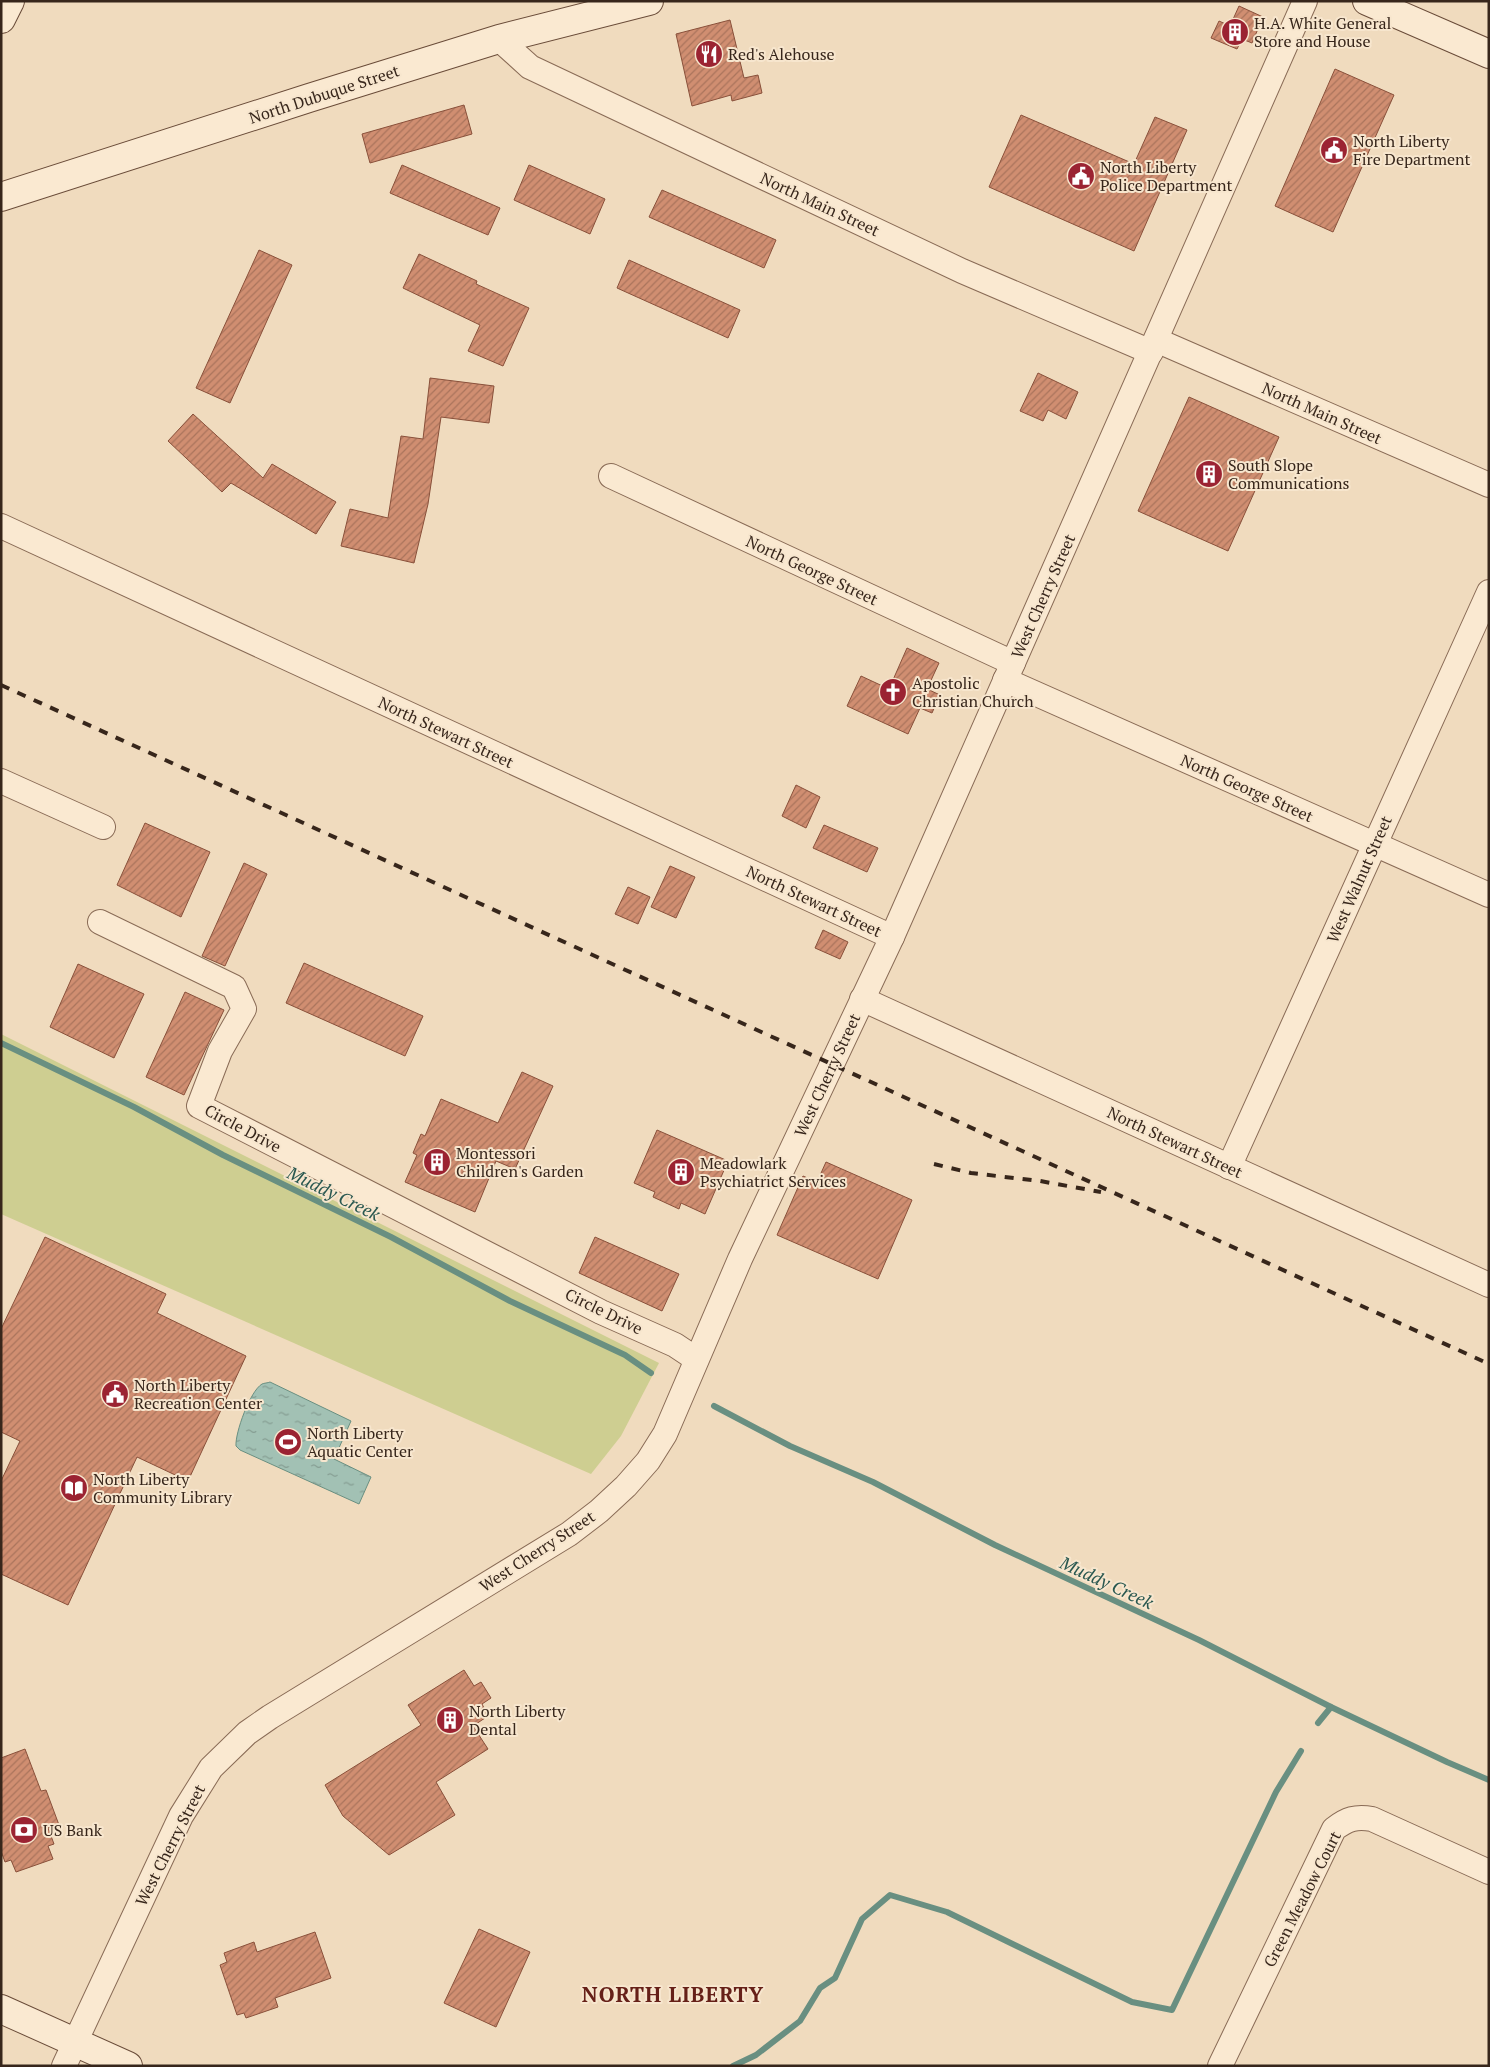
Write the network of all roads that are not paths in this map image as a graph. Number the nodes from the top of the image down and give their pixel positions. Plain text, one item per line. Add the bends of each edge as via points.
1 (10, 1) edge
2 (649, 1) edge
3 (1305, 1) edge
4 (1367, 1) edge
5 (1, 19) edge
6 (499, 39) junction
7 (1489, 54) edge
8 (1, 197) edge
9 (1153, 346) junction
10 (611, 476) dead end
11 (1489, 485) edge
12 (1, 526) edge
13 (1489, 592) edge
14 (1009, 672) junction
15 (1, 781) edge
16 (103, 827) dead end
17 (1374, 845) junction
18 (1489, 896) edge
19 (100, 922) dead end
20 (892, 937) junction
21 (862, 999) junction
22 (1229, 1167) junction
23 (1489, 1285) edge
24 (696, 1359) junction
25 (1489, 1872) edge
26 (11, 2014) edge
27 (70, 2054) edge
28 (128, 2066) edge
29 (1220, 2066) edge

1 - 5 main road
2 - 6 main road, North Dubuque Street
3 - 9 street, West Cherry Street
4 - 7 main road
6 - 8 main road, North Dubuque Street
6 - 9 street, North Main Street via 530,68 962,271
9 - 11 street, North Main Street
9 - 14 street, West Cherry Street
10 - 14 street, North George Street
12 - 20 street, North Stewart Street
13 - 17 street, West Walnut Street
14 - 17 street, North George Street
14 - 20 street, West Cherry Street
15 - 16 street
17 - 18 street, North George Street
17 - 22 street, West Walnut Street
19 - 24 street, Circle Drive via 234,987 244,1009 220,1051 199,1106 601,1312 675,1345
20 - 21 street, West Cherry Street
21 - 22 street, North Stewart Street
21 - 24 street, West Cherry Street
22 - 23 street, North Stewart Street
24 - 27 street, West Cherry Street via 661,1441 626,1486 599,1511 568,1534 270,1717 247,1733 211,1768 181,1816
25 - 29 street, Green Meadow Court via 1372,1819 1360,1816 1346,1820 1334,1829
26 - 27 main road
27 - 28 main road

